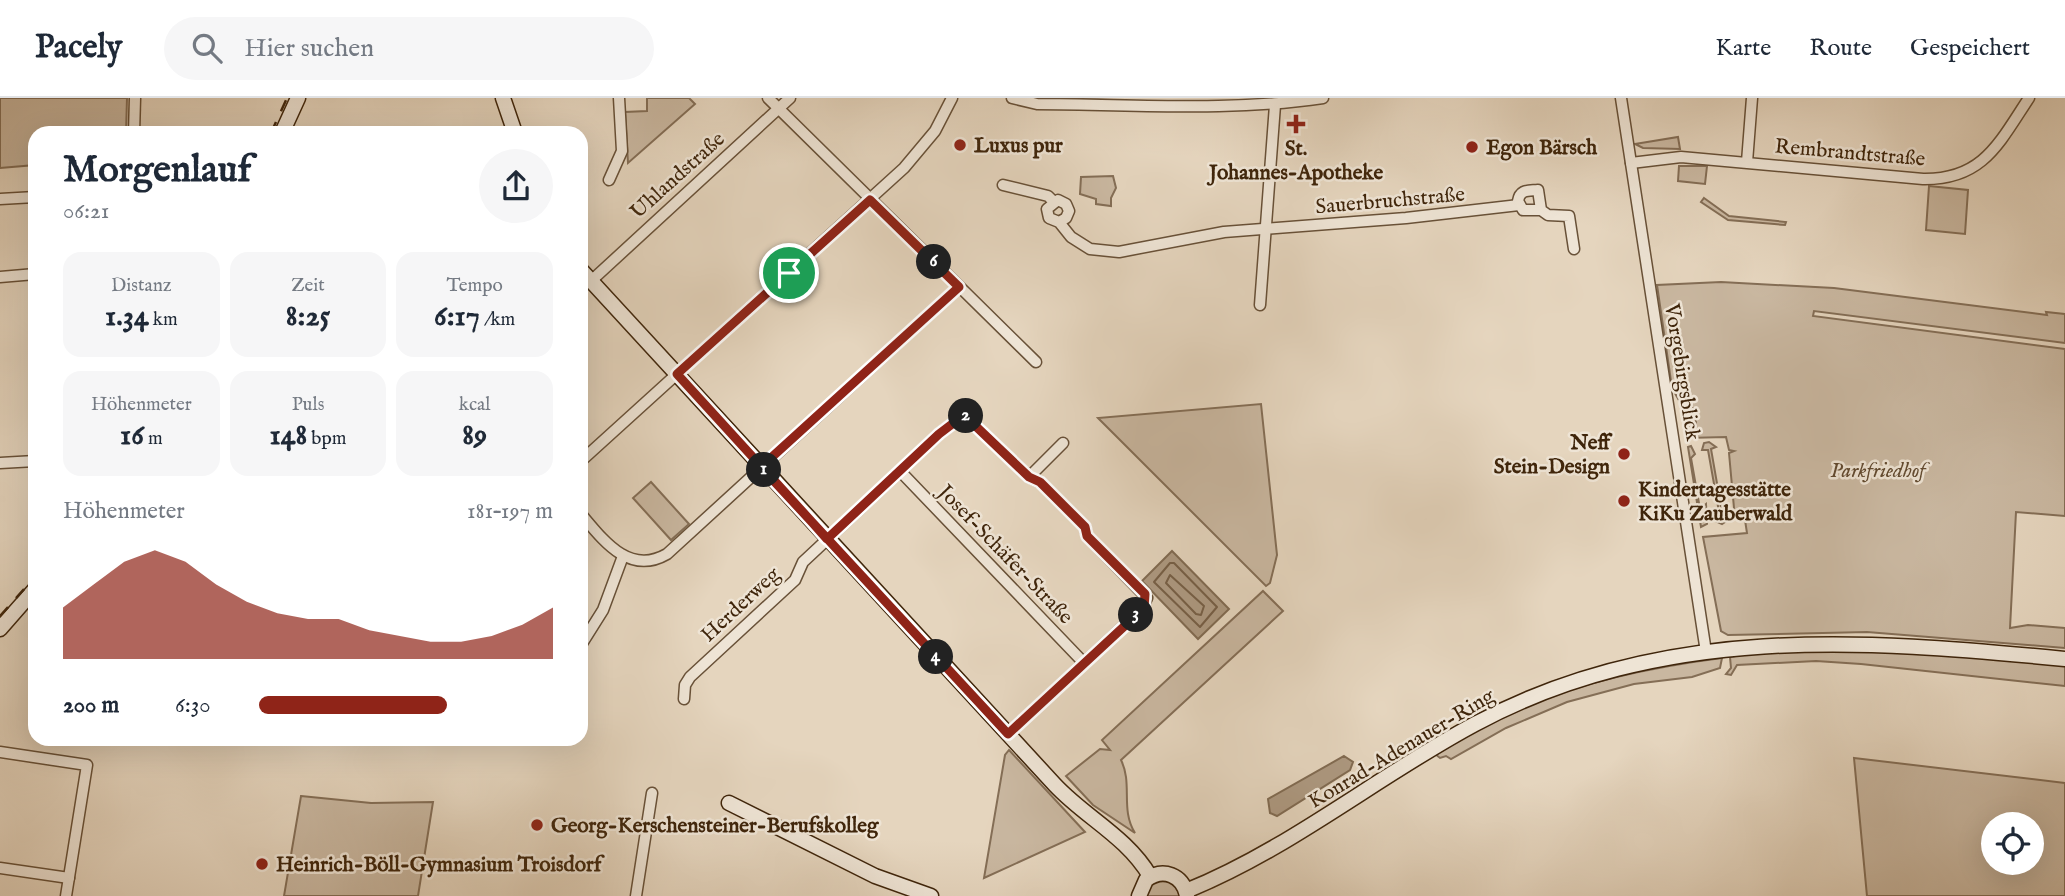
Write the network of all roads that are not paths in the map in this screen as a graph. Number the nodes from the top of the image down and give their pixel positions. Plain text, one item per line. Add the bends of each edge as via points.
1 (135, 98) edge
2 (298, 98) edge
3 (503, 98) edge
4 (619, 98) edge
5 (768, 98) edge
6 (790, 98) edge
7 (952, 98) edge
8 (1012, 98) edge
9 (1323, 98) edge
10 (1621, 98) edge
11 (1752, 98) edge
12 (2029, 98) edge
13 (1094, 101) edge
14 (1275, 105) junction
15 (779, 109) junction
16 (134, 126) edge
17 (285, 126) edge
18 (513, 126) edge
19 (1747, 162) junction
20 (1631, 163) junction
21 (609, 180) dead end
22 (1003, 185) dead end
23 (28, 197) edge
24 (0, 199) edge
25 (870, 200) junction
26 (1053, 201) junction
27 (1519, 205) junction
28 (1541, 210) junction
29 (1059, 222) junction
30 (1265, 231) junction
31 (1574, 248) dead end
32 (588, 273) edge
33 (28, 275) edge
34 (0, 277) edge
35 (588, 277) edge
36 (959, 287) junction
37 (1260, 305) dead end
38 (1036, 362) dead end
39 (677, 374) junction
40 (1063, 443) dead end
41 (588, 455) edge
42 (28, 461) edge
43 (0, 463) edge
44 (761, 467) junction
45 (900, 471) junction
46 (1029, 477) junction
47 (588, 521) edge
48 (827, 539) junction
49 (623, 556) junction
50 (28, 601) edge
51 (0, 629) edge
52 (588, 634) edge
53 (1706, 652) junction
54 (2065, 659) edge
55 (1084, 663) junction
56 (684, 699) dead end
57 (1008, 734) junction
58 (0, 752) edge
59 (652, 793) dead end
60 (729, 803) dead end
61 (0, 868) edge
62 (1150, 876) junction
63 (69, 878) junction
64 (906, 892) edge
65 (1186, 893) edge
66 (66, 896) edge
67 (636, 896) edge
68 (931, 896) edge
69 (1139, 896) edge

1 - 16 street
2 - 17 main road
3 - 18 main road
4 - 21 street via 622,152
5 - 15 street
6 - 15 street, Uhlandstraße
7 - 25 street via 918,155
8 - 13 street via 1037,104
9 - 14 street
10 - 20 street, Vorgebirgsblick
11 - 19 street
12 - 19 street, Rembrandtstraße via 1988,157 1951,178
13 - 14 street
14 - 30 street
15 - 25 street
15 - 32 street, Uhlandstraße
19 - 20 street, Rembrandtstraße via 1681,157
20 - 53 street, Vorgebirgsblick
22 - 26 street
23 - 24 street
25 - 36 street
25 - 39 street
26 - 29 street via 1047,214
26 - 29 street via 1063,201 1068,208 1068,215
27 - 28 street, Sauerbruchstraße via 1525,211
27 - 28 street, Sauerbruchstraße via 1521,193 1538,190
27 - 30 street, Sauerbruchstraße
28 - 31 street, Sauerbruchstraße via 1545,215 1569,216
29 - 30 street, Sauerbruchstraße via 1084,246 1106,252 1196,236
30 - 37 street
33 - 34 street
35 - 39 main road
36 - 38 street
36 - 44 street
39 - 41 street
39 - 44 main road
40 - 46 street
42 - 43 street
44 - 48 main road
44 - 49 street via 667,554 643,562
45 - 46 street, Herderweg via 964,415
45 - 48 street, Herderweg
45 - 55 street, Josef-Schäfer-Straße
46 - 55 street via 1040,482 1085,527 1087,536 1147,598 1144,608
47 - 49 street
48 - 56 street, Herderweg via 803,562 795,580 690,677
48 - 57 main road
49 - 52 street via 603,610
50 - 51 main road
53 - 54 main road, Konrad-Adenauer-Ring via 1800,643 1875,644
53 - 65 main road, Konrad-Adenauer-Ring via 1586,677 1524,700 1451,737 1279,846
55 - 57 street
57 - 62 main road via 1074,803 1127,845
58 - 63 street via 87,765
59 - 67 street
60 - 64 main road
61 - 63 street
62 - 65 main road via 1172,875
62 - 69 main road
63 - 66 street
64 - 68 main road

